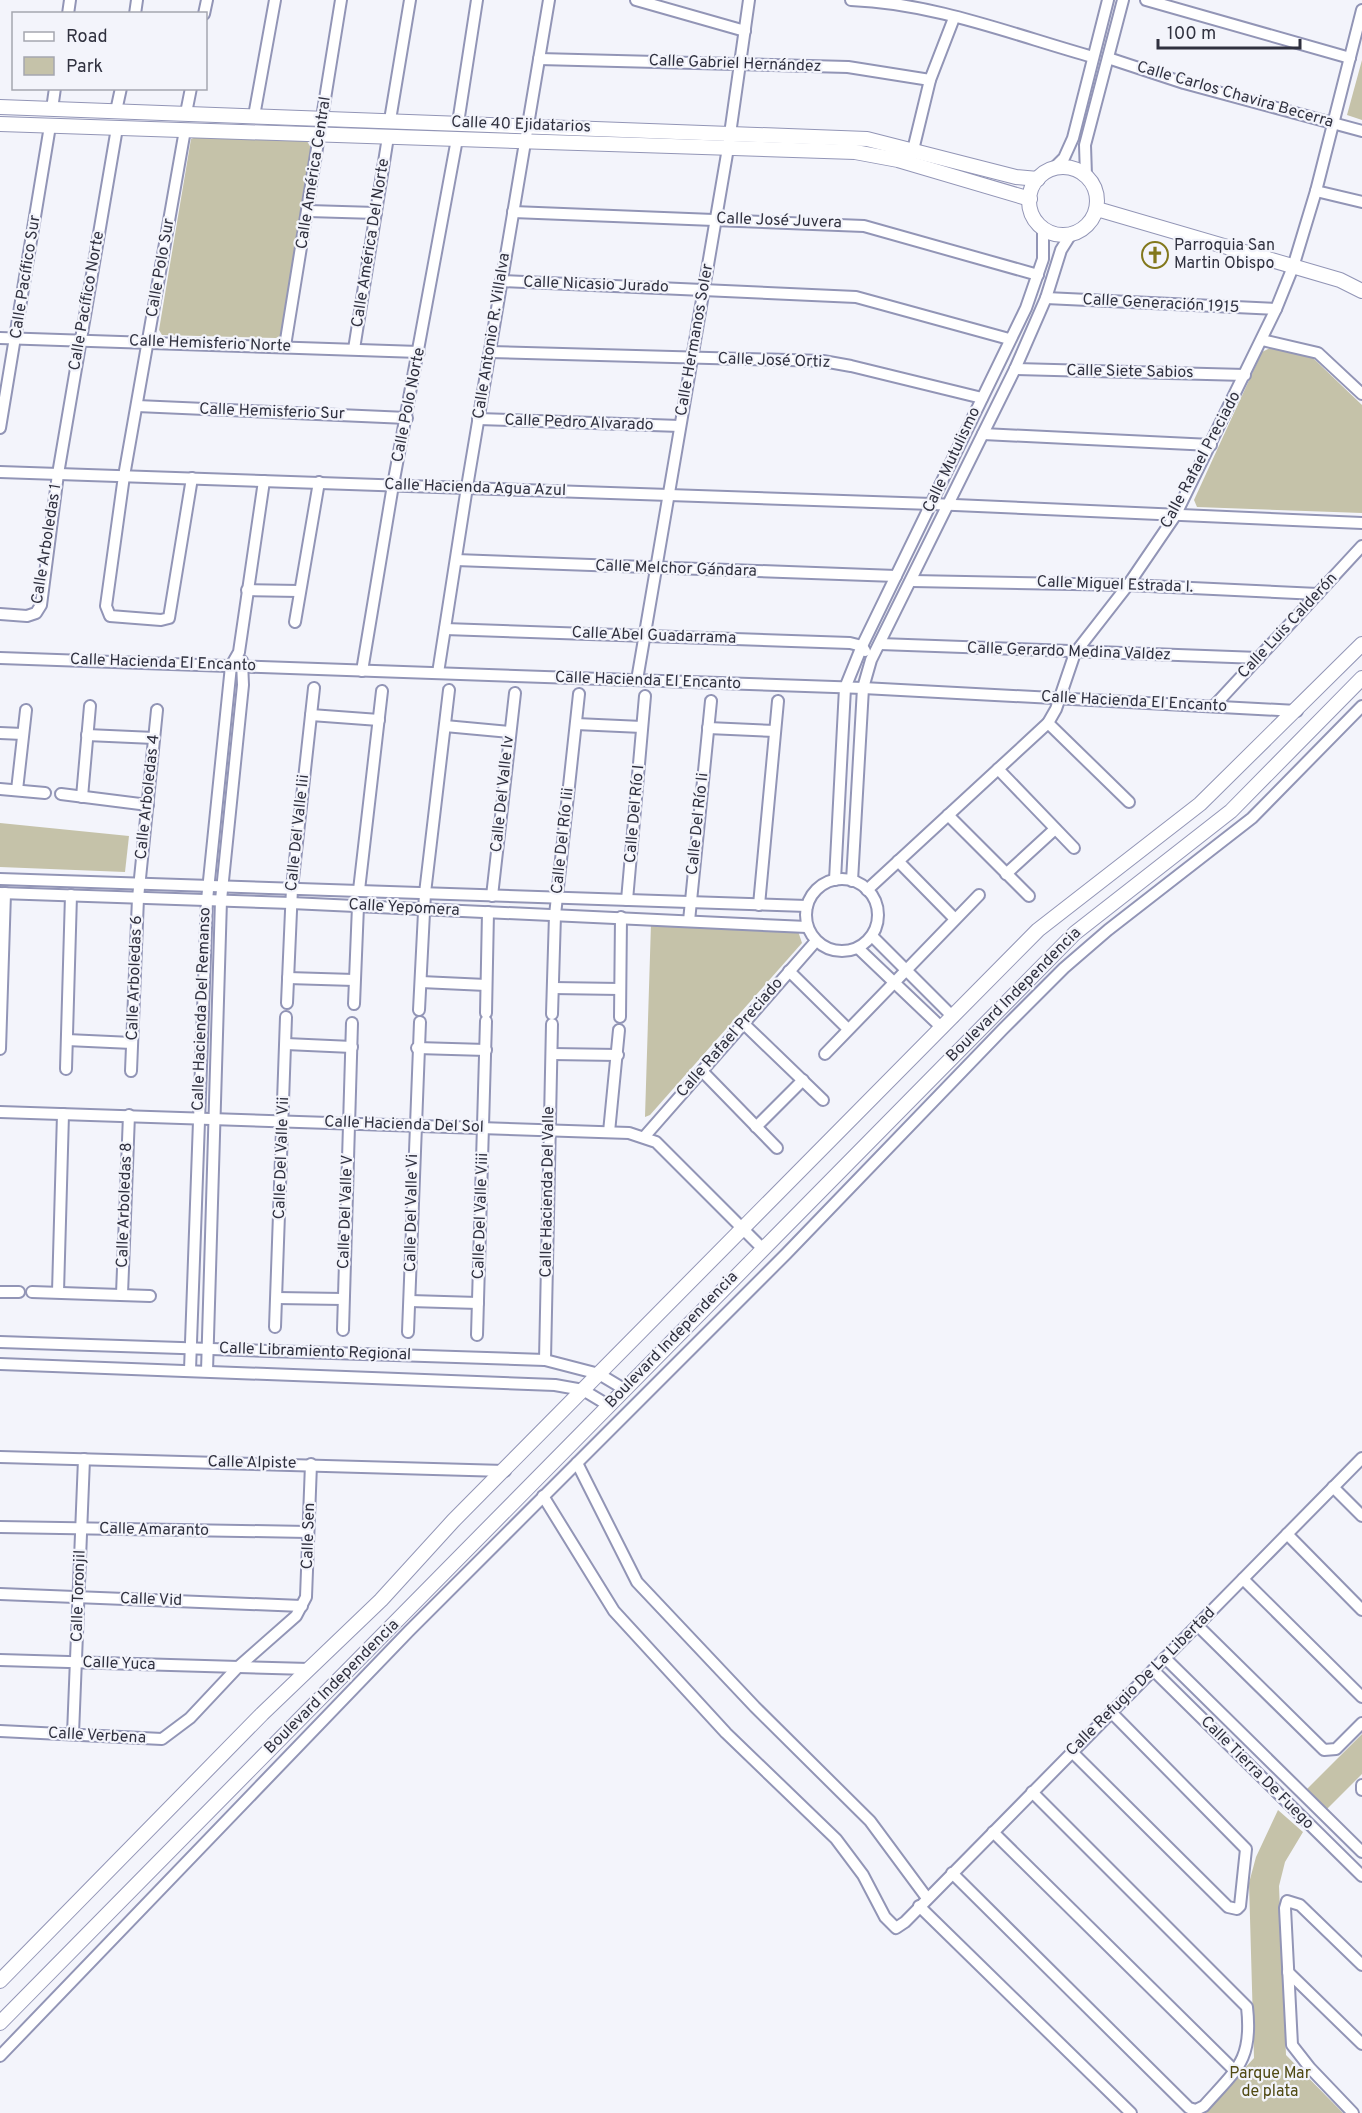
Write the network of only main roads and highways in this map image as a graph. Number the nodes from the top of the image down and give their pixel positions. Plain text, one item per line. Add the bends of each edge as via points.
1 (0, 107) edge
2 (0, 124) edge
3 (729, 141) junction
4 (960, 163) junction
5 (956, 178) junction
6 (1038, 179) junction
7 (1030, 199) junction
8 (1097, 209) junction
9 (1362, 291) edge
10 (1362, 644) edge
11 (1362, 678) edge
12 (0, 1981) edge
13 (0, 2023) edge

1 - 3 main road, Calle 40 Ejidatarios via 527,126
2 - 3 main road, Calle 40 Ejidatarios via 524,141
3 - 4 main road, Calle 40 Ejidatarios via 867,140
3 - 5 main road, Calle 40 Ejidatarios via 873,154
4 - 5 main road
4 - 6 main road, Calle 40 Ejidatarios
5 - 7 main road, Calle 40 Ejidatarios
6 - 7 main road
6 - 8 main road via 1053,169 1076,170 1086,176 1096,191
7 - 8 main road via 1031,213 1043,228 1059,235 1086,227
8 - 9 main road via 1340,280
10 - 12 main road, Boulevard Independencia via 1200,804 1038,930 453,1521 381,1600
11 - 13 main road, Boulevard Independencia via 1231,811 1075,933

